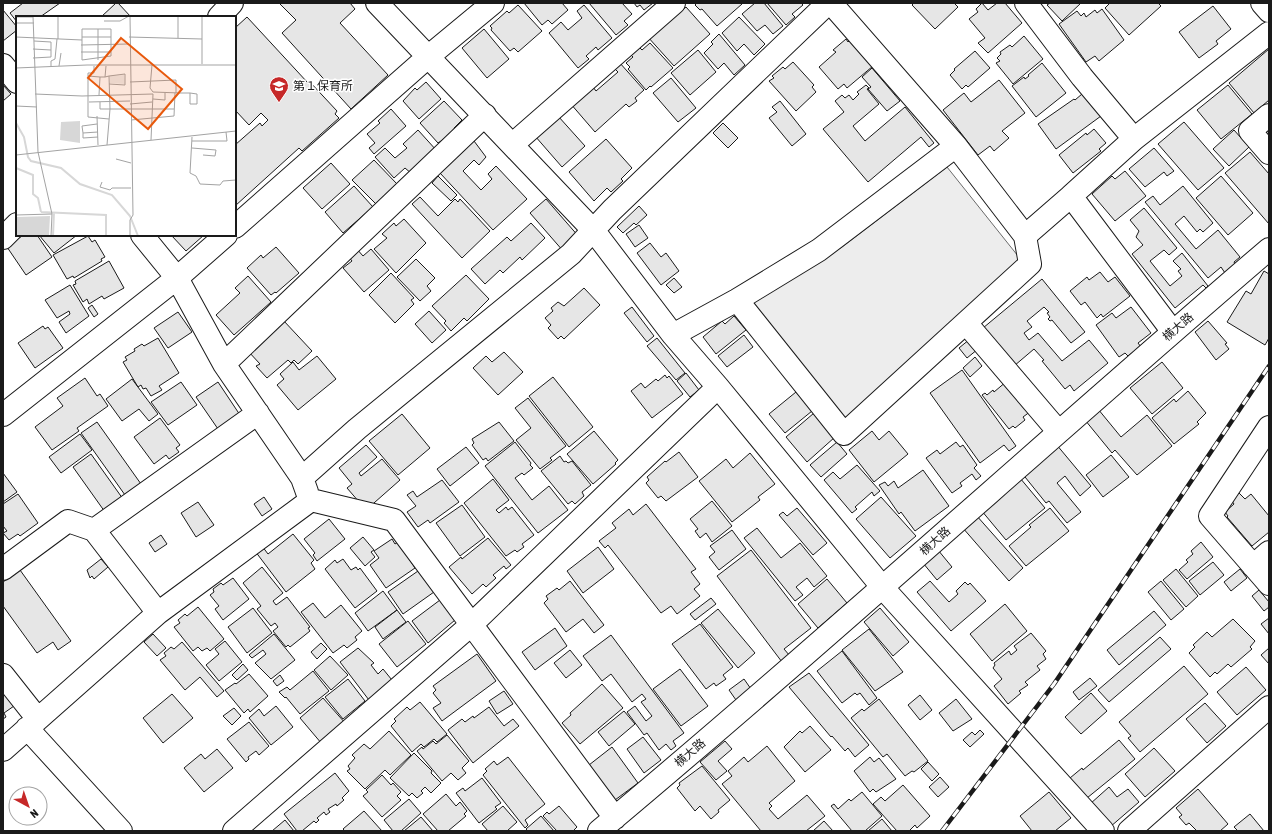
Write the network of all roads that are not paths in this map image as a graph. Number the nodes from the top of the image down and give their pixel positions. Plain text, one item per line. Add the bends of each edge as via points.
1 (232, 3) edge
2 (377, 3) edge
3 (493, 3) edge
4 (674, 3) edge
5 (828, 3) edge
6 (831, 3) edge
7 (1026, 3) edge
8 (1262, 3) edge
9 (1269, 12) edge
10 (220, 16) edge
11 (1269, 33) edge
12 (429, 56) junction
13 (3, 65) edge
14 (16, 81) edge
15 (485, 115) junction
16 (1269, 115) edge
17 (1134, 139) junction
18 (513, 144) junction
19 (956, 146) junction
20 (1269, 153) edge
21 (1071, 196) junction
22 (16, 225) edge
23 (236, 226) edge
24 (594, 231) junction
25 (143, 236) edge
26 (225, 236) edge
27 (1025, 236) junction
28 (3, 238) edge
29 (1269, 249) edge
30 (177, 278) junction
31 (737, 300) junction
32 (966, 324) junction
33 (1173, 332) junction
34 (673, 335) junction
35 (224, 364) junction
36 (718, 387) junction
37 (258, 414) junction
38 (3, 415) edge
39 (1269, 427) edge
40 (1058, 432) junction
41 (302, 478) junction
42 (311, 500) junction
43 (94, 530) junction
44 (1261, 559) edge
45 (3, 570) edge
46 (1269, 584) edge
47 (884, 588) junction
48 (158, 613) junction
49 (471, 625) junction
50 (3, 675) edge
51 (1269, 708) edge
52 (32, 723) junction
53 (3, 750) edge
54 (607, 825) edge
55 (121, 831) edge
56 (234, 831) edge
57 (1103, 831) edge
58 (1129, 831) edge

1 - 10 street
2 - 12 street
3 - 12 street
4 - 18 street
5 - 24 street via 612,210
6 - 19 street
7 - 17 street via 1082,77
8 - 9 street
11 - 17 street
12 - 15 street
12 - 23 street
13 - 14 street
15 - 18 street
15 - 35 street
16 - 20 street via 1250,131
17 - 21 street
18 - 24 street
19 - 27 street
19 - 31 street via 819,250
21 - 27 street
21 - 33 street
22 - 28 street
24 - 34 street
24 - 41 street via 571,254 357,429
25 - 30 street
26 - 30 street
27 - 32 street via 1030,264
29 - 33 street, 横大路
30 - 35 street
30 - 38 street
31 - 32 street via 844,434
31 - 34 street
32 - 40 street
33 - 40 street, 横大路
34 - 36 street
35 - 37 street
36 - 47 street
36 - 49 street
37 - 41 street
37 - 43 street
39 - 44 street via 1210,516
40 - 47 street, 横大路
41 - 42 street
42 - 48 street
42 - 49 street via 394,520
43 - 45 street via 68,521
43 - 48 street
44 - 46 street
47 - 54 street, 横大路
47 - 57 street
48 - 52 street
49 - 54 street
49 - 56 street
50 - 52 street
51 - 58 street
52 - 53 street
52 - 55 street

